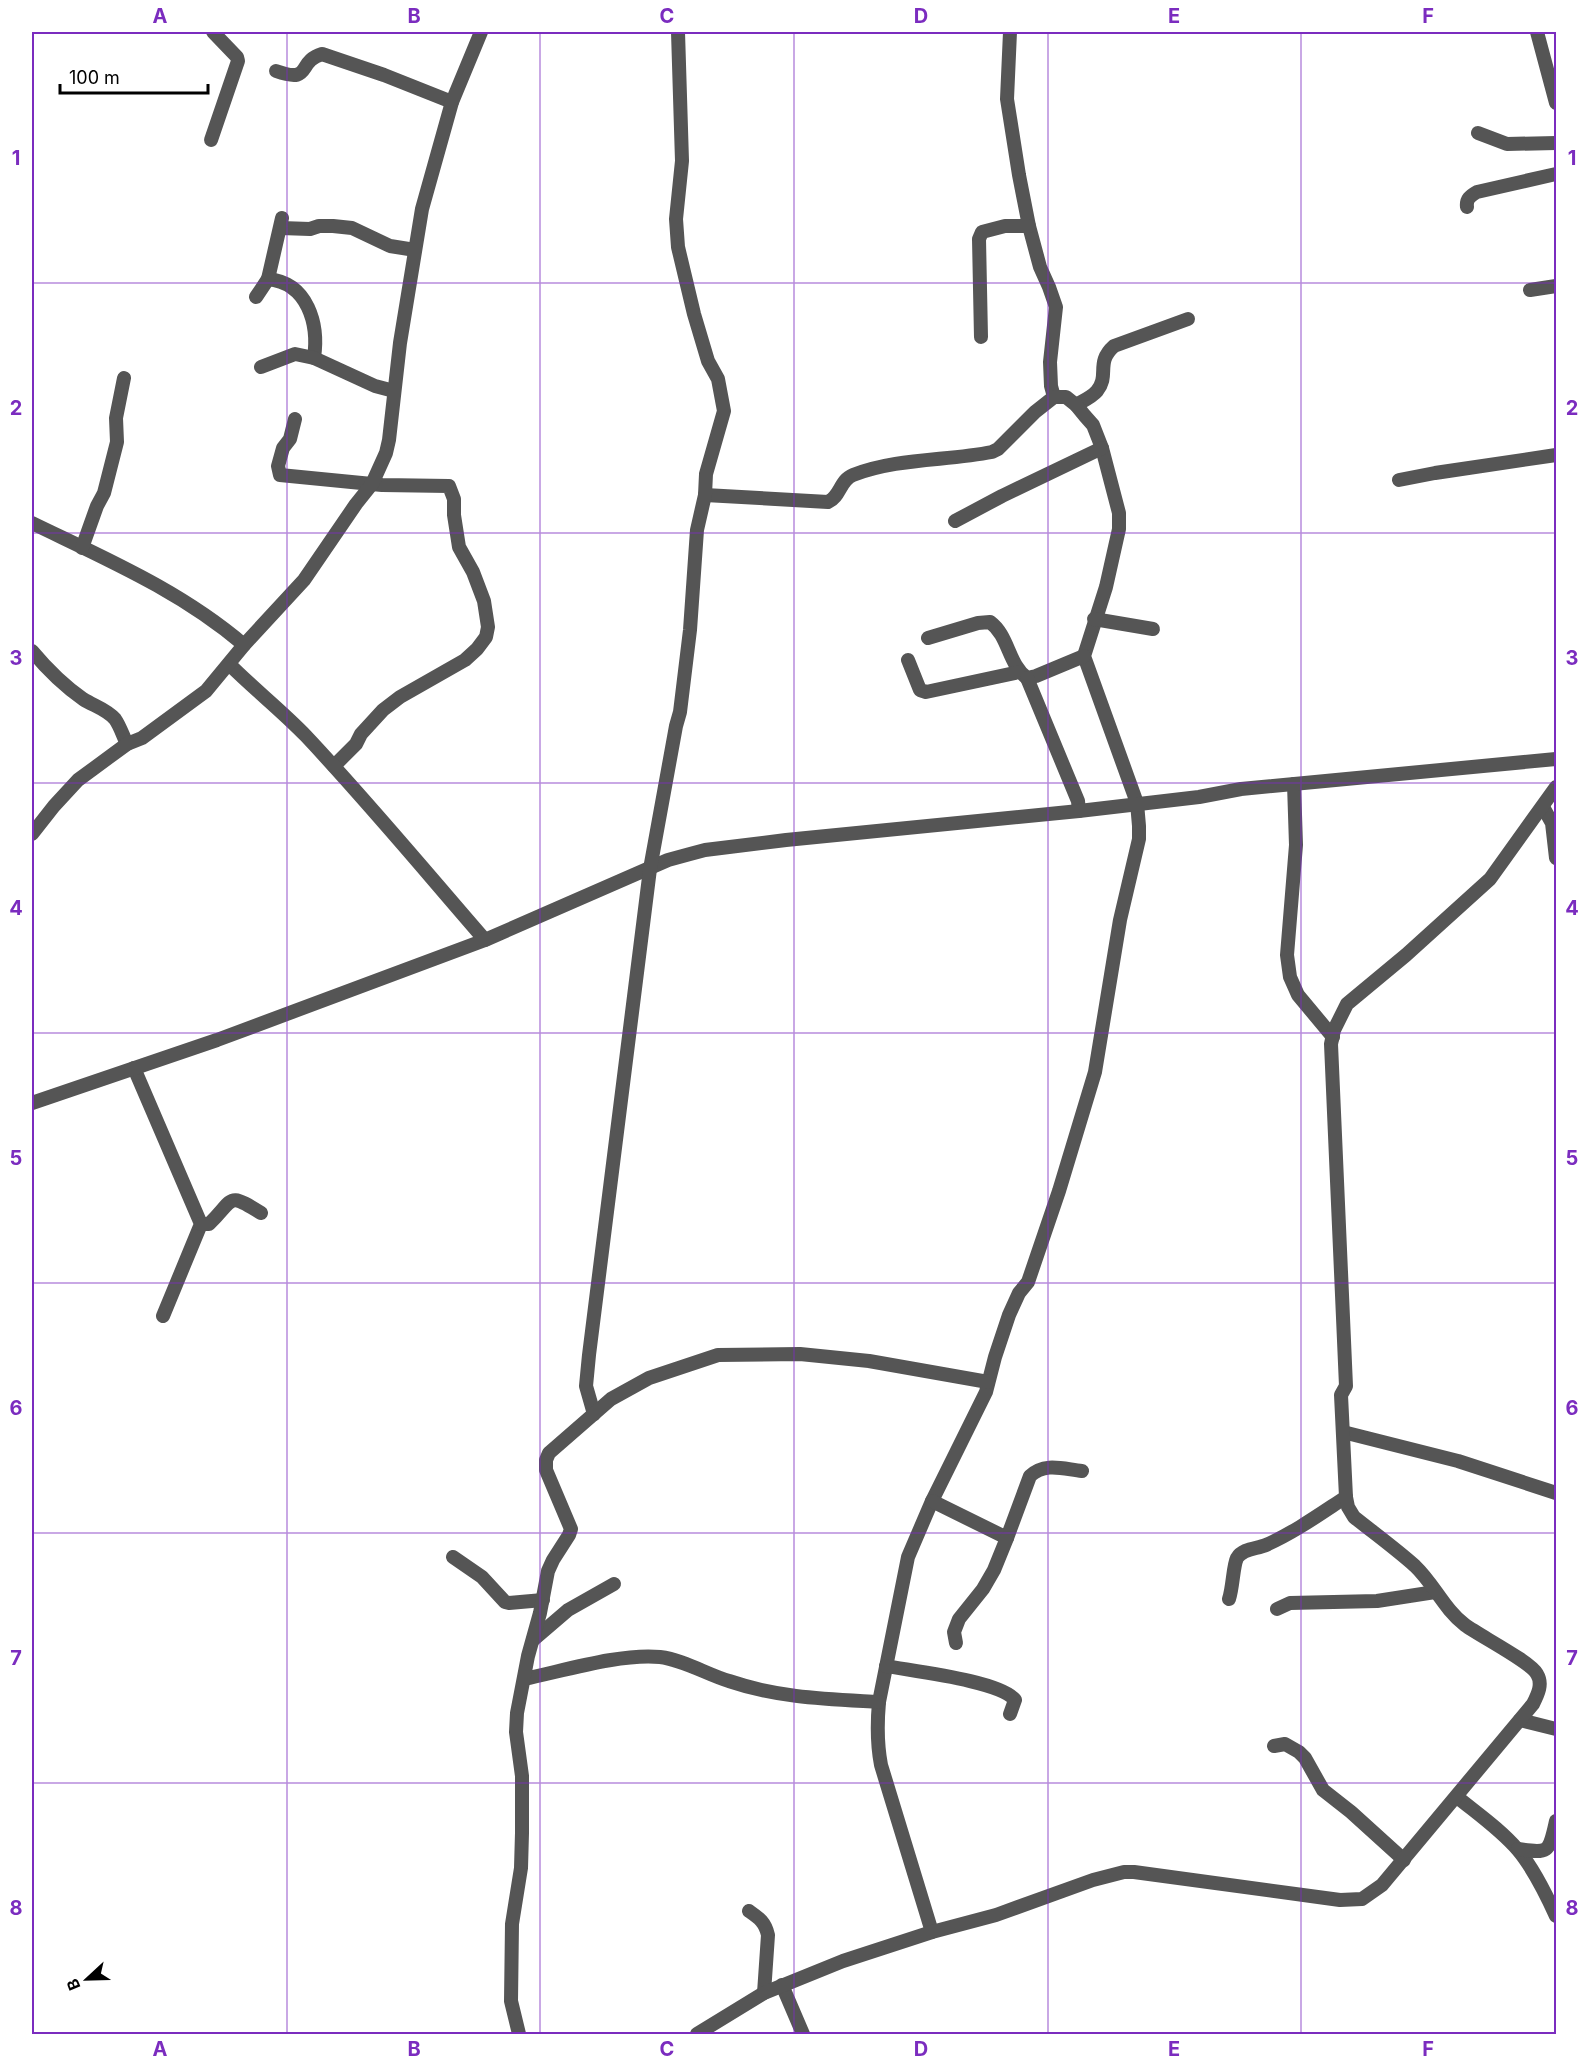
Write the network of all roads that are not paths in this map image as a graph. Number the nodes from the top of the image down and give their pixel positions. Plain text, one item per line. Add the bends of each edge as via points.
1 (213, 32) edge
2 (481, 32) edge
3 (678, 32) edge
4 (1010, 32) edge
5 (1537, 32) edge
6 (276, 71) dead end
7 (452, 102) junction
8 (1557, 103) edge
9 (1478, 133) dead end
10 (211, 140) dead end
11 (1557, 143) edge
12 (1557, 174) edge
13 (1467, 207) dead end
14 (1029, 226) junction
15 (415, 250) junction
16 (268, 279) junction
17 (1557, 285) edge
18 (1530, 290) dead end
19 (256, 297) dead end
20 (1188, 319) dead end
21 (981, 337) dead end
22 (314, 358) junction
23 (261, 367) dead end
24 (124, 378) dead end
25 (394, 391) junction
26 (1054, 397) junction
27 (1076, 405) junction
28 (295, 419) dead end
29 (1102, 448) junction
30 (1557, 455) edge
31 (1399, 480) dead end
32 (372, 484) junction
33 (705, 495) junction
34 (955, 521) dead end
35 (32, 523) edge
36 (82, 548) junction
37 (1094, 619) junction
38 (1153, 629) dead end
39 (928, 638) dead end
40 (244, 645) junction
41 (32, 651) edge
42 (1084, 656) junction
43 (908, 660) dead end
44 (229, 664) junction
45 (1023, 675) junction
46 (127, 744) junction
47 (1557, 759) edge
48 (334, 766) junction
49 (1294, 784) junction
50 (1557, 787) edge
51 (1137, 803) junction
52 (1543, 807) junction
53 (1079, 811) junction
54 (32, 834) edge
55 (1557, 858) edge
56 (650, 869) junction
57 (485, 940) junction
58 (1332, 1037) junction
59 (134, 1068) junction
60 (32, 1103) edge
61 (261, 1213) dead end
62 (201, 1224) junction
63 (163, 1316) dead end
64 (988, 1382) junction
65 (594, 1414) junction
66 (1343, 1432) junction
67 (1082, 1471) dead end
68 (1557, 1493) edge
69 (1346, 1497) junction
70 (932, 1502) junction
71 (1007, 1538) junction
72 (453, 1557) dead end
73 (614, 1584) dead end
74 (1435, 1592) junction
75 (1228, 1599) dead end
76 (543, 1600) junction
77 (1277, 1609) dead end
78 (532, 1642) junction
79 (956, 1643) dead end
80 (886, 1666) junction
81 (524, 1679) junction
82 (879, 1702) junction
83 (1010, 1714) dead end
84 (1520, 1720) junction
85 (1557, 1729) edge
86 (1274, 1746) dead end
87 (1457, 1797) junction
88 (1557, 1821) edge
89 (1518, 1849) junction
90 (1404, 1860) junction
91 (748, 1911) dead end
92 (1557, 1916) edge
93 (932, 1932) junction
94 (782, 1985) junction
95 (764, 1993) junction
96 (519, 2034) edge
97 (697, 2034) edge
98 (803, 2034) edge

1 - 10 street via 238,62
2 - 7 street
3 - 33 street via 682,161 676,219 678,247 724,411 706,474
4 - 14 street via 1007,99
5 - 8 street
6 - 7 street via 292,77 322,54
7 - 15 street via 422,209
9 - 11 street via 1507,144
12 - 13 street via 1477,192 1470,196
14 - 21 street via 1005,226 982,232
14 - 26 street via 1056,307 1050,362
15 - 16 street via 390,246 352,228 302,229 282,223
15 - 25 street
16 - 19 street
16 - 22 street via 282,281 304,300 316,334
17 - 18 street
20 - 27 street via 1113,346 1105,354 1103,381 1097,392
22 - 23 street via 295,354
22 - 25 street
24 - 36 street via 116,418 117,442 104,493
25 - 32 street via 386,453
26 - 27 street via 1066,398
26 - 33 street via 992,452 918,460 861,473 848,478 828,502
27 - 29 street via 1093,425
28 - 32 street via 278,466 280,475
29 - 34 street
29 - 37 street via 1119,513 1119,529
30 - 31 street
32 - 40 street via 299,586
32 - 48 street via 449,486 454,499 456,539 478,584 488,627 486,637 465,660 383,710
33 - 56 street via 697,530 680,712
35 - 36 street
36 - 40 street via 160,586
37 - 38 street
37 - 42 street
39 - 45 street via 990,622 998,627
40 - 44 street
41 - 46 street via 65,686 106,710
42 - 45 street via 1036,676
42 - 51 street
43 - 45 street via 920,690 926,692
44 - 46 street via 206,691 142,738
44 - 48 street via 278,707
45 - 53 street via 1054,741
46 - 54 street via 78,780
47 - 49 street
48 - 57 street
49 - 51 street
49 - 58 street via 1296,845 1287,955 1290,977 1298,995
50 - 52 street
51 - 53 street
51 - 64 street via 1139,839 1120,920 1095,1072 1028,1281 1009,1315
52 - 55 street via 1552,823
52 - 58 street via 1490,879 1347,1004
53 - 56 street via 705,850
56 - 57 street
56 - 65 street via 589,1355 586,1386
57 - 59 street
58 - 66 street via 1346,1386 1341,1395
59 - 60 street
59 - 62 street
61 - 62 street via 238,1199 232,1200 209,1224
62 - 63 street
64 - 65 street via 870,1361 800,1354 718,1355 649,1378 611,1399
64 - 70 street
65 - 76 street via 546,1460 546,1470 571,1529 548,1571
66 - 68 street via 1458,1461
66 - 69 street
67 - 71 street via 1051,1467 1034,1472
69 - 74 street via 1354,1517 1415,1567
69 - 75 street via 1287,1535 1243,1552 1236,1561
70 - 71 street
70 - 80 street via 908,1557
71 - 79 street via 983,1589 959,1619 954,1632
72 - 76 street via 482,1577 505,1602
73 - 78 street via 568,1610
74 - 77 street via 1377,1601 1290,1603
74 - 84 street via 1458,1619 1532,1667 1538,1675 1539,1693
76 - 78 street
78 - 81 street
80 - 82 street
80 - 83 street via 974,1682 1010,1694 1015,1700
81 - 82 street via 624,1658 660,1657 729,1681 789,1696
81 - 96 street via 516,1732 522,1776 521,1868 512,1924 511,2001
82 - 93 street via 876,1726 881,1765
84 - 85 street
84 - 87 street
86 - 90 street via 1285,1744 1299,1752 1323,1790
87 - 89 street
87 - 90 street
88 - 89 street via 1547,1849
89 - 92 street
90 - 93 street via 1382,1885 1362,1899 1308,1897 1124,1872
91 - 95 street via 762,1920 768,1935
93 - 94 street
94 - 95 street
94 - 98 street
95 - 97 street

